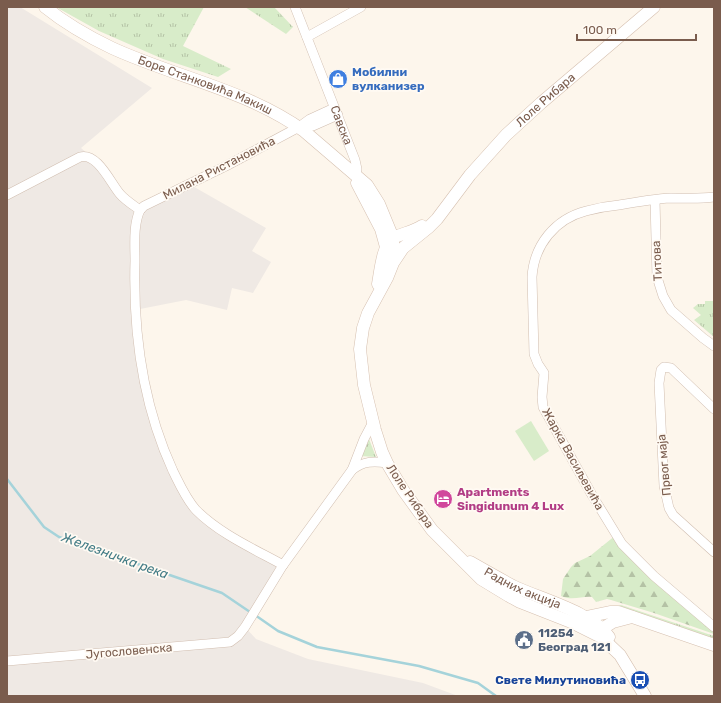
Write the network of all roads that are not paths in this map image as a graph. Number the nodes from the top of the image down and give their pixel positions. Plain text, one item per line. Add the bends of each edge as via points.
1 (45, 7) edge
2 (295, 7) edge
3 (361, 7) edge
4 (654, 7) edge
5 (307, 37) junction
6 (336, 112) junction
7 (299, 127) junction
8 (356, 176) junction
9 (7, 195) edge
10 (714, 197) edge
11 (655, 200) junction
12 (140, 210) junction
13 (394, 246) junction
14 (374, 301) junction
15 (714, 346) edge
16 (714, 409) edge
17 (373, 422) junction
18 (387, 463) junction
19 (352, 470) junction
20 (714, 552) edge
21 (283, 565) junction
22 (714, 627) edge
23 (599, 628) junction
24 (714, 645) edge
25 (7, 661) edge
26 (645, 696) edge

1 - 7 main road, Боре Станковића Макиш via 58,18 95,40 237,96 274,112
2 - 5 street, Савска
3 - 5 street
4 - 13 main road, Лоле Рибара via 506,136 470,175 429,227
5 - 6 street, Савска
6 - 7 street, Милана Ристановића via 314,126
6 - 8 street, Савска via 355,160
7 - 8 main road, Боре Станковића Макиш
7 - 12 street, Милана Ристановића
8 - 13 main road, Савска via 381,229
9 - 12 street via 80,157 88,156 96,161 120,195
10 - 11 street, Жарка Васиљевића
11 - 15 street, Титова via 657,277 663,296 671,310
11 - 22 street, Жарка Васиљевића via 582,212 565,220 547,235 538,251 533,272 534,354 544,373 544,407 616,535 641,564
12 - 21 street via 135,242 134,289 137,331 151,409 168,459 183,492 196,510 222,530
13 - 14 main road, Лоле Рибара
13 - 14 main road, Лоле Рибара via 387,278
14 - 17 main road, Лоле Рибара via 363,328 360,349 364,385
16 - 20 street, Првог маја via 671,368 663,368 660,371 663,466 669,508
17 - 18 main road, Лоле Рибара
17 - 19 street
18 - 19 street via 366,462
18 - 23 main road, Лоле Рибара via 426,522 481,578 520,602
19 - 21 street, Југословенска
21 - 25 street, Југословенска via 245,626 230,642
23 - 24 main road via 610,612 618,612
23 - 26 main road, Лоле Рибара

